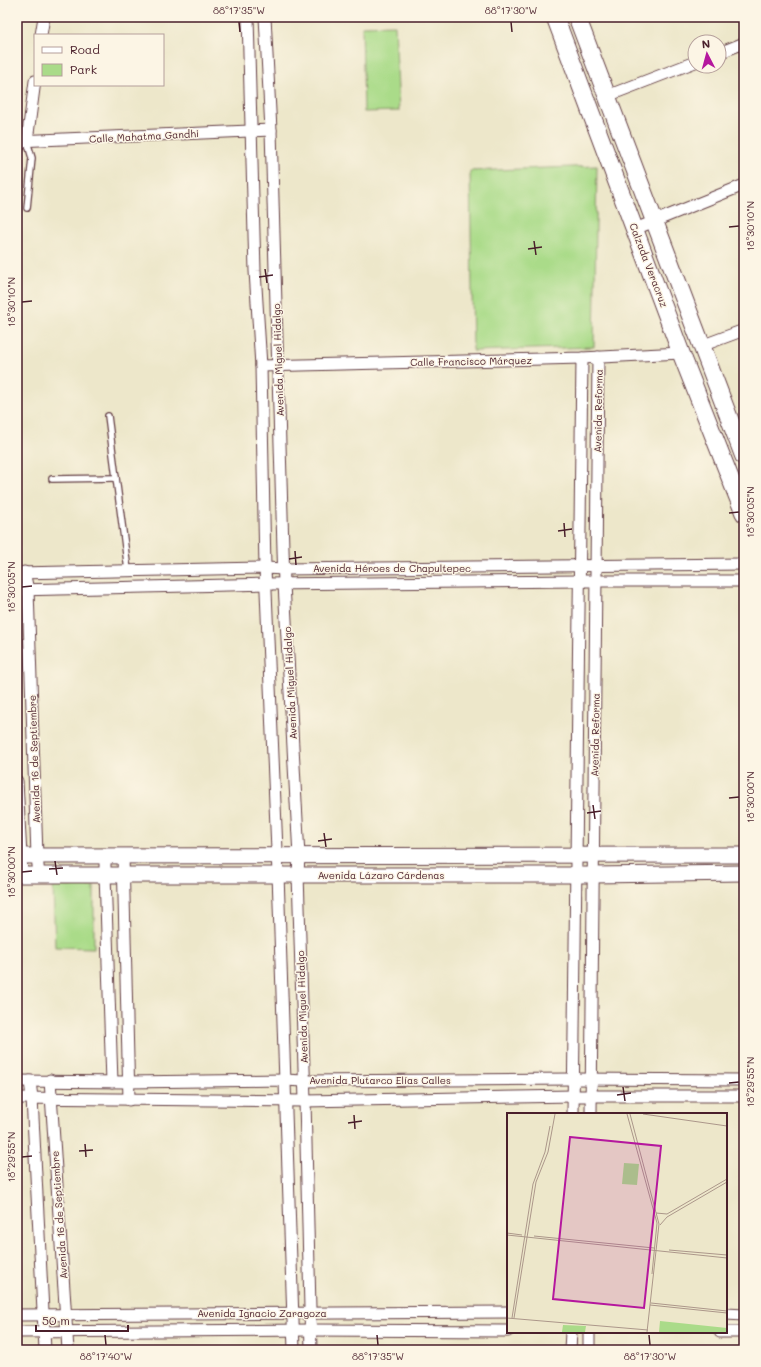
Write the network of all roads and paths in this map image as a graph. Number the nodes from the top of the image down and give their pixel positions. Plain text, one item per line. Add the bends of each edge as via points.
1 (44, 17) edge
2 (248, 17) edge
3 (265, 17) edge
4 (555, 17) edge
5 (577, 17) edge
6 (41, 34) edge
7 (744, 43) edge
8 (727, 50) edge
9 (687, 65) edge
10 (34, 86) edge
11 (607, 96) junction
12 (271, 130) junction
13 (251, 131) junction
14 (22, 141) edge
15 (17, 152) edge
16 (744, 185) edge
17 (27, 208) dead end
18 (655, 221) junction
19 (635, 230) junction
20 (744, 330) edge
21 (701, 346) junction
22 (681, 353) junction
23 (598, 357) junction
24 (582, 358) junction
25 (261, 366) junction
26 (278, 366) junction
27 (108, 416) dead end
28 (744, 457) edge
29 (116, 478) junction
30 (52, 479) dead end
31 (744, 513) edge
32 (744, 564) edge
33 (596, 565) junction
34 (579, 566) junction
35 (265, 568) junction
36 (284, 569) junction
37 (128, 570) junction
38 (21, 573) edge
39 (579, 581) junction
40 (744, 581) edge
41 (596, 582) junction
42 (267, 584) junction
43 (284, 584) junction
44 (128, 588) junction
45 (22, 590) edge
46 (17, 781) edge
47 (576, 855) junction
48 (594, 855) junction
49 (744, 855) edge
50 (19, 856) edge
51 (37, 856) junction
52 (105, 856) junction
53 (123, 856) junction
54 (277, 856) junction
55 (299, 856) junction
56 (744, 873) edge
57 (19, 874) edge
58 (39, 874) junction
59 (105, 874) junction
60 (278, 874) junction
61 (298, 874) junction
62 (123, 875) junction
63 (576, 875) junction
64 (594, 875) junction
65 (573, 1078) junction
66 (591, 1079) junction
67 (50, 1080) junction
68 (284, 1080) junction
69 (744, 1080) edge
70 (17, 1081) edge
71 (30, 1081) junction
72 (304, 1081) junction
73 (112, 1082) junction
74 (128, 1082) junction
75 (573, 1096) junction
76 (744, 1096) edge
77 (591, 1097) junction
78 (17, 1098) edge
79 (32, 1098) junction
80 (51, 1099) junction
81 (129, 1100) junction
82 (286, 1101) junction
83 (305, 1101) junction
84 (573, 1113) edge
85 (591, 1113) edge
86 (307, 1191) junction
87 (289, 1192) junction
88 (507, 1312) edge
89 (293, 1313) junction
90 (310, 1313) junction
91 (727, 1314) edge
92 (17, 1315) edge
93 (42, 1315) junction
94 (66, 1315) junction
95 (744, 1315) edge
96 (310, 1330) junction
97 (293, 1331) junction
98 (507, 1331) edge
99 (17, 1332) edge
100 (44, 1332) junction
101 (66, 1332) junction
102 (727, 1332) edge
103 (744, 1332) edge
104 (571, 1333) edge
105 (589, 1333) edge
106 (45, 1350) edge
107 (68, 1350) edge
108 (294, 1350) edge
109 (311, 1350) edge
110 (570, 1350) edge
111 (589, 1350) edge

1 - 6 street
2 - 13 street, Avenida Miguel Hidalgo
3 - 12 street, Avenida Miguel Hidalgo
4 - 19 main road, Calzada Veracruz
5 - 11 main road, Calzada Veracruz
7 - 8 street
9 - 11 street
10 - 14 street
11 - 18 main road, Calzada Veracruz
12 - 13 street, Calle Mahatma Gandhi
12 - 26 street, Avenida Miguel Hidalgo
13 - 14 street, Calle Mahatma Gandhi
13 - 25 street, Avenida Miguel Hidalgo
14 - 15 lane
14 - 17 lane via 32,158
16 - 18 street
18 - 19 street
18 - 21 main road, Calzada Veracruz
19 - 22 main road, Calzada Veracruz
20 - 21 street
21 - 28 main road, Calzada Veracruz
22 - 23 street, Calle Francisco Márquez
22 - 31 main road, Calzada Veracruz
23 - 24 street, Calle Francisco Márquez
23 - 33 street, Avenida Reforma
24 - 26 street, Calle Francisco Márquez
24 - 34 street, Avenida Reforma
25 - 26 street, Calle Francisco Márquez
25 - 35 street, Avenida Miguel Hidalgo
26 - 36 street, Avenida Miguel Hidalgo
27 - 29 lane
29 - 30 lane
29 - 37 lane
32 - 33 street, Avenida Héroes de Chapultepec
33 - 34 street, Avenida Héroes de Chapultepec
33 - 41 street, Avenida Reforma
34 - 36 street, Avenida Héroes de Chapultepec
34 - 39 street, Avenida Reforma
35 - 36 street, Avenida Héroes de Chapultepec
35 - 37 street, Avenida Héroes de Chapultepec
35 - 42 street, Avenida Miguel Hidalgo
36 - 43 street, Avenida Miguel Hidalgo
37 - 38 street, Avenida Héroes de Chapultepec
37 - 44 street
38 - 45 street, Avenida 16 de Septiembre
39 - 41 street, Avenida Héroes de Chapultepec
39 - 43 street, Avenida Héroes de Chapultepec
39 - 47 street, Avenida Reforma
40 - 41 street, Avenida Héroes de Chapultepec
41 - 48 street, Avenida Reforma
42 - 43 street, Avenida Héroes de Chapultepec
42 - 44 street, Avenida Héroes de Chapultepec
42 - 54 street, Avenida Miguel Hidalgo
43 - 55 street, Avenida Miguel Hidalgo
44 - 45 street, Avenida Héroes de Chapultepec
45 - 51 street, Avenida 16 de Septiembre
46 - 50 street, Avenida 16 de Septiembre
47 - 48 main road, Avenida Lázaro Cárdenas
47 - 55 main road, Avenida Lázaro Cárdenas
47 - 63 street, Avenida Reforma
48 - 49 main road, Avenida Lázaro Cárdenas
48 - 64 street, Avenida Reforma
50 - 51 main road, Avenida Lázaro Cárdenas
50 - 57 street, Avenida 16 de Septiembre
51 - 52 main road, Avenida Lázaro Cárdenas
51 - 58 street, Avenida 16 de Septiembre
52 - 53 main road, Avenida Lázaro Cárdenas
52 - 59 street
53 - 54 main road, Avenida Lázaro Cárdenas
53 - 62 street
54 - 55 main road, Avenida Lázaro Cárdenas
54 - 60 street, Avenida Miguel Hidalgo
55 - 61 street, Avenida Miguel Hidalgo
56 - 64 main road, Avenida Lázaro Cárdenas
57 - 58 main road, Avenida Lázaro Cárdenas
58 - 59 main road, Avenida Lázaro Cárdenas
59 - 62 main road, Avenida Lázaro Cárdenas
59 - 73 street
60 - 61 main road, Avenida Lázaro Cárdenas
60 - 62 main road, Avenida Lázaro Cárdenas
60 - 68 street, Avenida Miguel Hidalgo
61 - 63 main road, Avenida Lázaro Cárdenas
61 - 72 street, Avenida Miguel Hidalgo
62 - 74 street
63 - 64 main road, Avenida Lázaro Cárdenas
63 - 65 street, Avenida Reforma
64 - 66 street, Avenida Reforma
65 - 66 street, Avenida Plutarco Elías Calles
65 - 72 street, Avenida Plutarco Elías Calles
65 - 75 street, Avenida Reforma
66 - 69 street, Avenida Plutarco Elías Calles
66 - 77 street, Avenida Reforma
67 - 71 street, Avenida Plutarco Elías Calles
67 - 73 street, Avenida Plutarco Elías Calles
67 - 80 street, Avenida 16 de Septiembre
68 - 72 street, Avenida Plutarco Elías Calles
68 - 74 street, Avenida Plutarco Elías Calles
68 - 82 street, Avenida Miguel Hidalgo
70 - 71 street, Avenida Plutarco Elías Calles
71 - 79 street, Avenida 16 de Septiembre
72 - 83 street, Avenida Miguel Hidalgo
73 - 74 street, Avenida Plutarco Elías Calles
74 - 81 street
75 - 77 street, Avenida Plutarco Elías Calles
75 - 83 street, Avenida Plutarco Elías Calles
75 - 84 street, Avenida Reforma
76 - 77 street, Avenida Plutarco Elías Calles
77 - 85 street, Avenida Reforma
78 - 79 street, Avenida Plutarco Elías Calles
79 - 80 street, Avenida Plutarco Elías Calles
79 - 93 street, Avenida 16 de Septiembre
80 - 81 street, Avenida Plutarco Elías Calles
80 - 94 street, Avenida 16 de Septiembre
81 - 82 street, Avenida Plutarco Elías Calles
82 - 83 street, Avenida Plutarco Elías Calles
82 - 87 street, Avenida Miguel Hidalgo
83 - 86 street, Avenida Miguel Hidalgo
86 - 87 street
86 - 90 street, Avenida Miguel Hidalgo
87 - 89 street, Avenida Miguel Hidalgo
88 - 90 street, Avenida Ignacio Zaragoza
89 - 90 street, Avenida Ignacio Zaragoza
89 - 94 street, Avenida Ignacio Zaragoza
89 - 97 street, Avenida Miguel Hidalgo
90 - 96 street, Avenida Miguel Hidalgo
91 - 95 street
92 - 93 street, Avenida Ignacio Zaragoza
93 - 94 street, Avenida Ignacio Zaragoza
93 - 100 street, Avenida 16 de Septiembre
94 - 101 street, Avenida 16 de Septiembre
96 - 97 street, Avenida Ignacio Zaragoza
96 - 98 street, Avenida Ignacio Zaragoza
96 - 109 street, Avenida Miguel Hidalgo
97 - 101 street, Avenida Ignacio Zaragoza
97 - 108 street, Avenida Miguel Hidalgo
99 - 100 street, Avenida Ignacio Zaragoza
100 - 101 street, Avenida Ignacio Zaragoza
100 - 106 street, Avenida 16 de Septiembre
101 - 107 street, Avenida 16 de Septiembre
102 - 103 street
104 - 110 street
105 - 111 street

